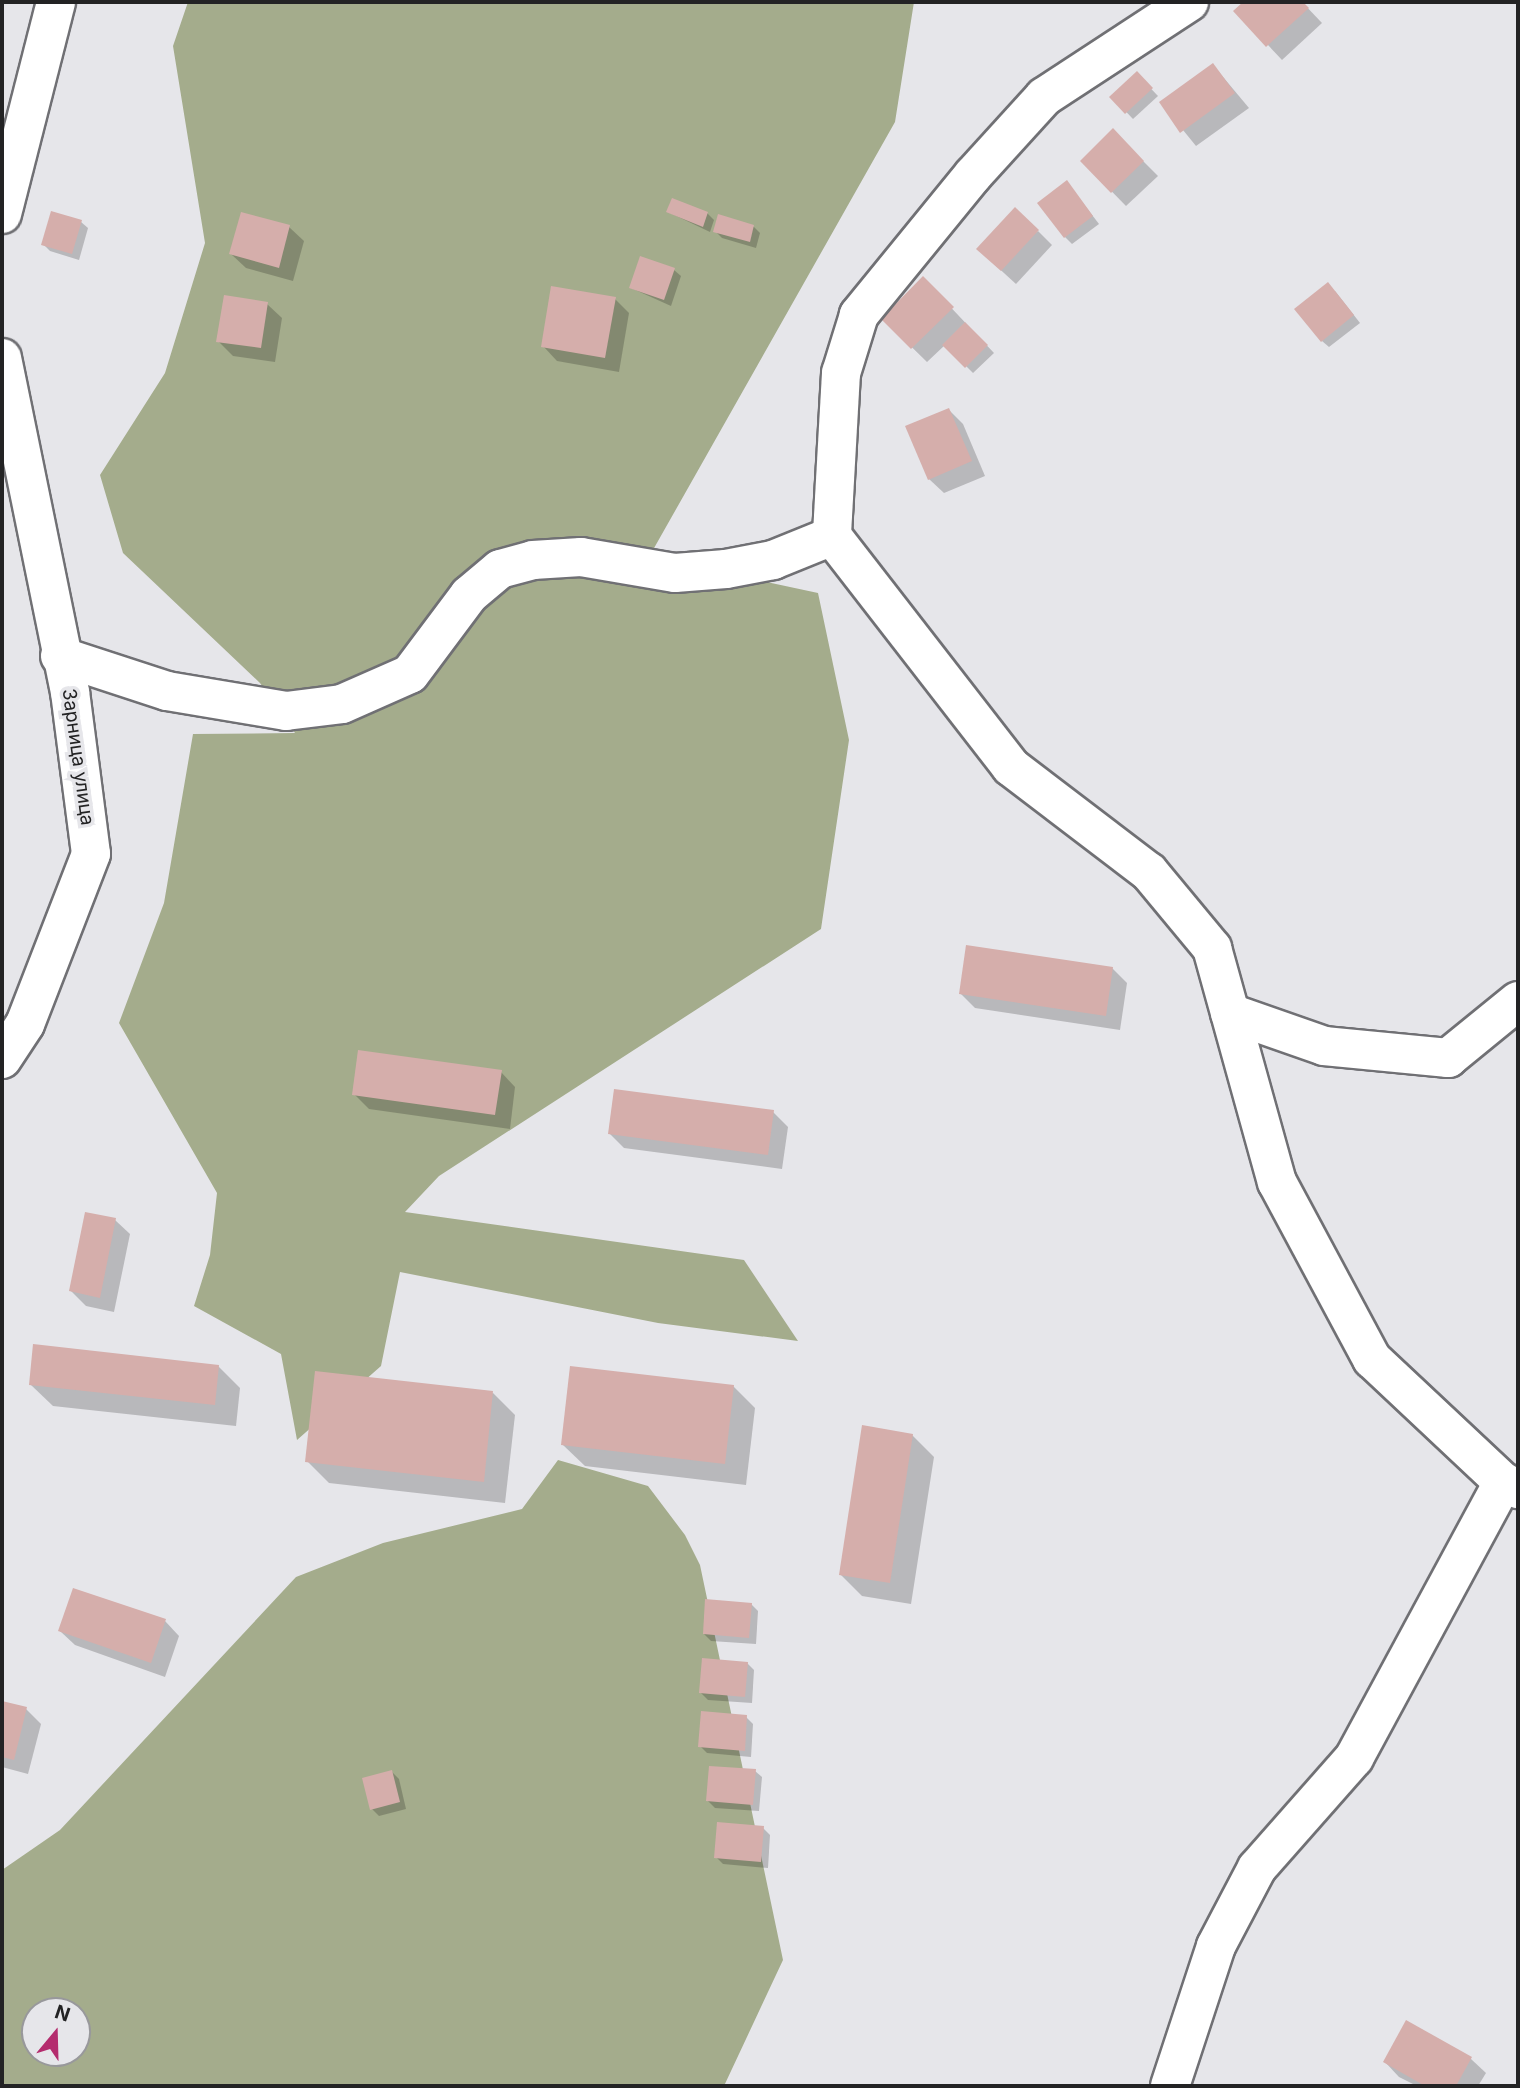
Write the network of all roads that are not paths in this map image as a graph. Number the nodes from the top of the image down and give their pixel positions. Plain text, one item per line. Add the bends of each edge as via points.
1 (55, 2) edge
2 (1189, 2) edge
3 (2, 214) edge
4 (2, 358) edge
5 (832, 536) junction
6 (60, 656) junction
7 (1518, 1001) edge
8 (1230, 1013) junction
9 (2, 1059) edge
10 (1511, 1485) edge
11 (1170, 2086) edge

1 - 3 street
2 - 5 street via 1044,97 973,175 859,316 841,373
4 - 6 street, Зарница улица
5 - 6 street via 773,560 726,569 675,573 581,557 533,560 500,569 469,595 410,674 342,704 286,711 167,691
5 - 8 street via 1011,767 1149,872 1165,891 1212,948
6 - 9 street, Зарница улица via 70,692 91,853 25,1024
7 - 8 street via 1448,1058 1324,1046
8 - 10 street via 1277,1182 1372,1359
10 - 11 street via 1354,1758 1257,1868 1216,1946

